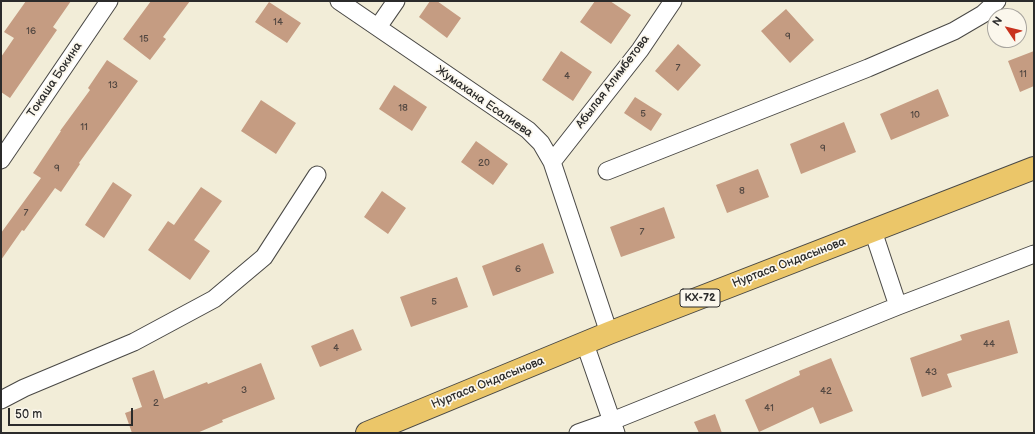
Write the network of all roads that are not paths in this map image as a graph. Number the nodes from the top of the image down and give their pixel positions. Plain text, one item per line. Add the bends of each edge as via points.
1 (109, 1) edge
2 (339, 1) edge
3 (396, 1) edge
4 (673, 1) edge
5 (997, 1) edge
6 (378, 27) junction
7 (1, 160) edge
8 (552, 162) junction
9 (1034, 168) edge
10 (607, 171) dead end
11 (317, 175) dead end
12 (873, 231) junction
13 (1034, 254) edge
14 (898, 306) junction
15 (609, 333) junction
16 (585, 344) junction
17 (1, 400) edge
18 (614, 427) edge
19 (367, 433) edge
20 (578, 433) edge

1 - 7 street, Токаша Бокина
2 - 6 street, Жумахана Есалиева
3 - 6 street
4 - 8 street, Абылая Алимбетова via 640,50
5 - 10 street via 983,14 954,30 868,68
6 - 8 street, Жумахана Есалиева via 528,130 541,143
8 - 15 street, Жумахана Есалиева
9 - 12 main road, Нуртаса Ондасынова / КХ-72
11 - 17 street via 264,257 214,299 134,342
12 - 14 street
12 - 15 main road, Нуртаса Ондасынова / КХ-72
13 - 14 street
14 - 18 street
15 - 16 main road, Нуртаса Ондасынова / КХ-72
16 - 18 street
16 - 19 main road, Нуртаса Ондасынова / КХ-72
18 - 20 street

